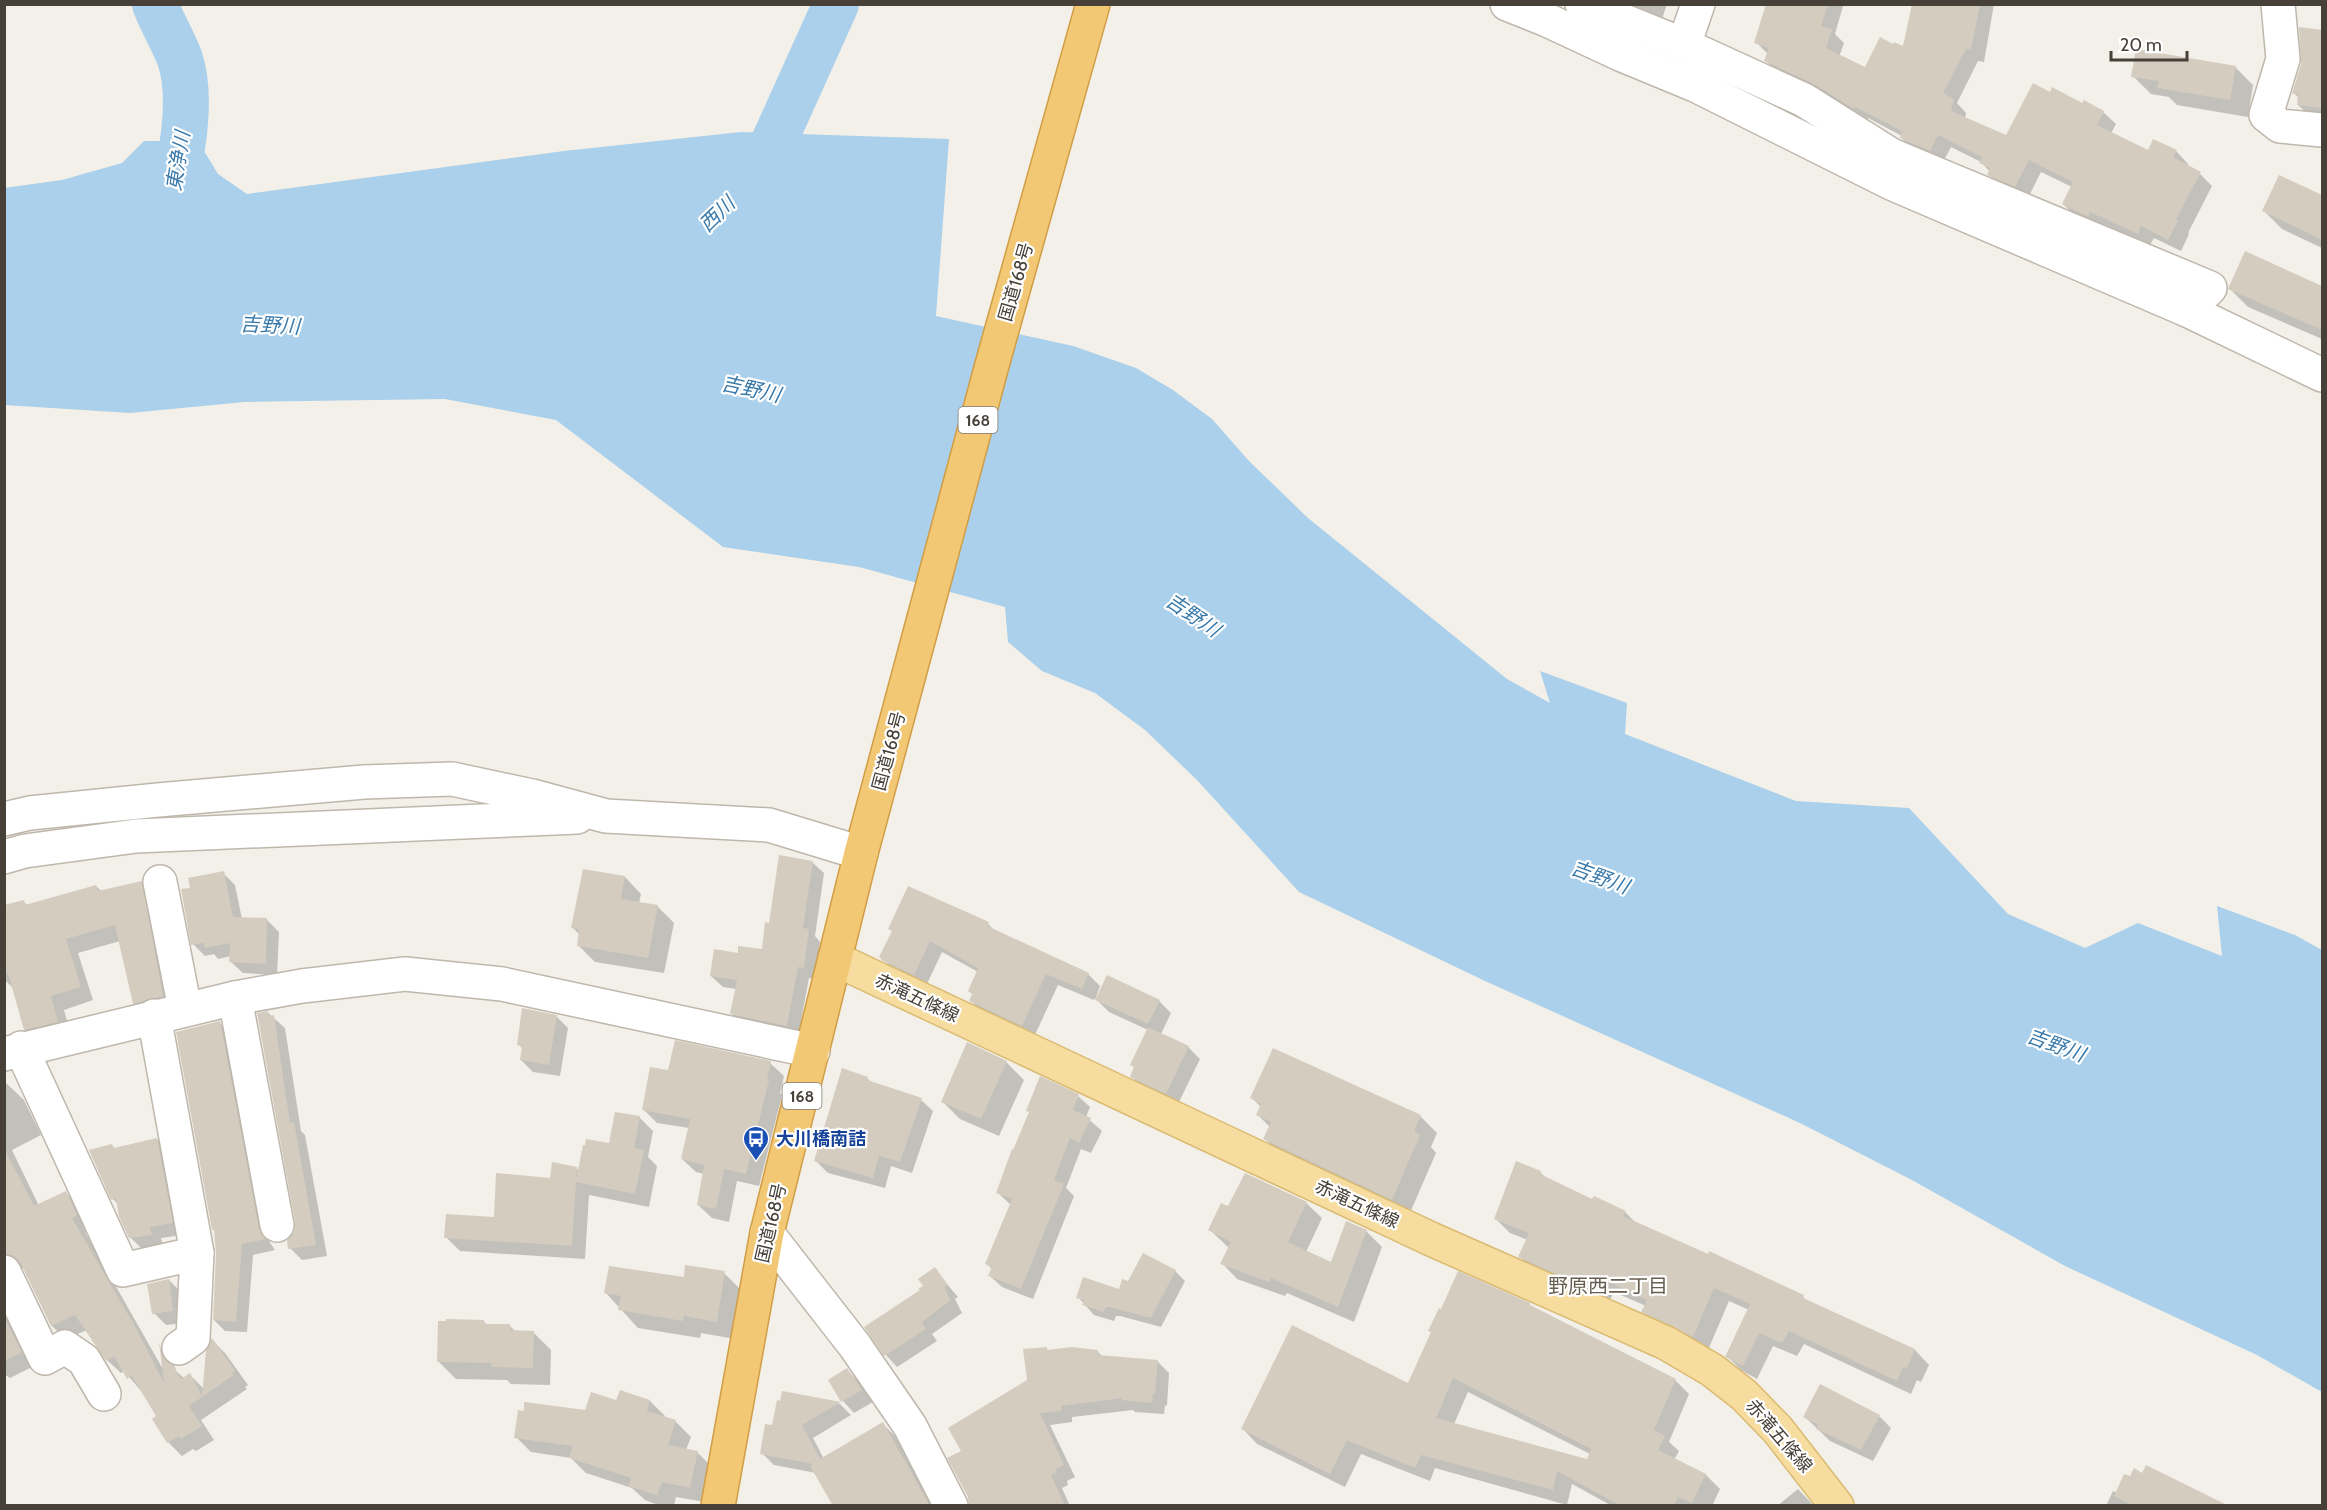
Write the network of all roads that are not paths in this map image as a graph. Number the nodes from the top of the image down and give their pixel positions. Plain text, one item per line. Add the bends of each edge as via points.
1 (1093, 4) edge
2 (1507, 4) edge
3 (1582, 4) edge
4 (1698, 4) edge
5 (2278, 4) edge
6 (1684, 45) junction
7 (2322, 130) edge
8 (2187, 310) junction
9 (2322, 375) edge
10 (606, 816) junction
11 (4, 819) edge
12 (863, 845) junction
13 (4, 857) edge
14 (160, 882) dead end
15 (835, 959) junction
16 (235, 998) junction
17 (185, 1010) junction
18 (154, 1016) junction
19 (13, 1051) edge
20 (813, 1051) junction
21 (277, 1225) dead end
22 (767, 1233) junction
23 (197, 1253) junction
24 (4, 1272) edge
25 (179, 1348) dead end
26 (104, 1394) dead end
27 (718, 1506) edge
28 (951, 1506) edge
29 (1837, 1506) edge

1 - 12 highway, 国道168号 / 168
2 - 8 street via 1695,85 1891,183
3 - 6 street
4 - 6 street
5 - 7 street via 2283,59 2266,115 2280,126
6 - 8 street via 1804,100 1891,155 2210,288
8 - 9 street
10 - 11 street via 452,779 364,782 158,800
10 - 12 street via 769,825
10 - 13 street via 136,836
12 - 15 highway, 国道168号 / 168
14 - 17 street
15 - 20 highway, 国道168号 / 168
15 - 29 main road, 赤滝五條線 via 1420,1234 1666,1343 1712,1370 1744,1395 1778,1430
16 - 17 street
16 - 20 street via 405,974 502,984
16 - 21 street
17 - 18 street
18 - 19 street
18 - 23 street
19 - 23 street via 123,1270
20 - 22 highway, 国道168号 / 168
22 - 27 highway, 国道168号 / 168
22 - 28 street via 855,1346 910,1426
23 - 25 street via 194,1338
24 - 26 street via 45,1358 65,1347 84,1360

